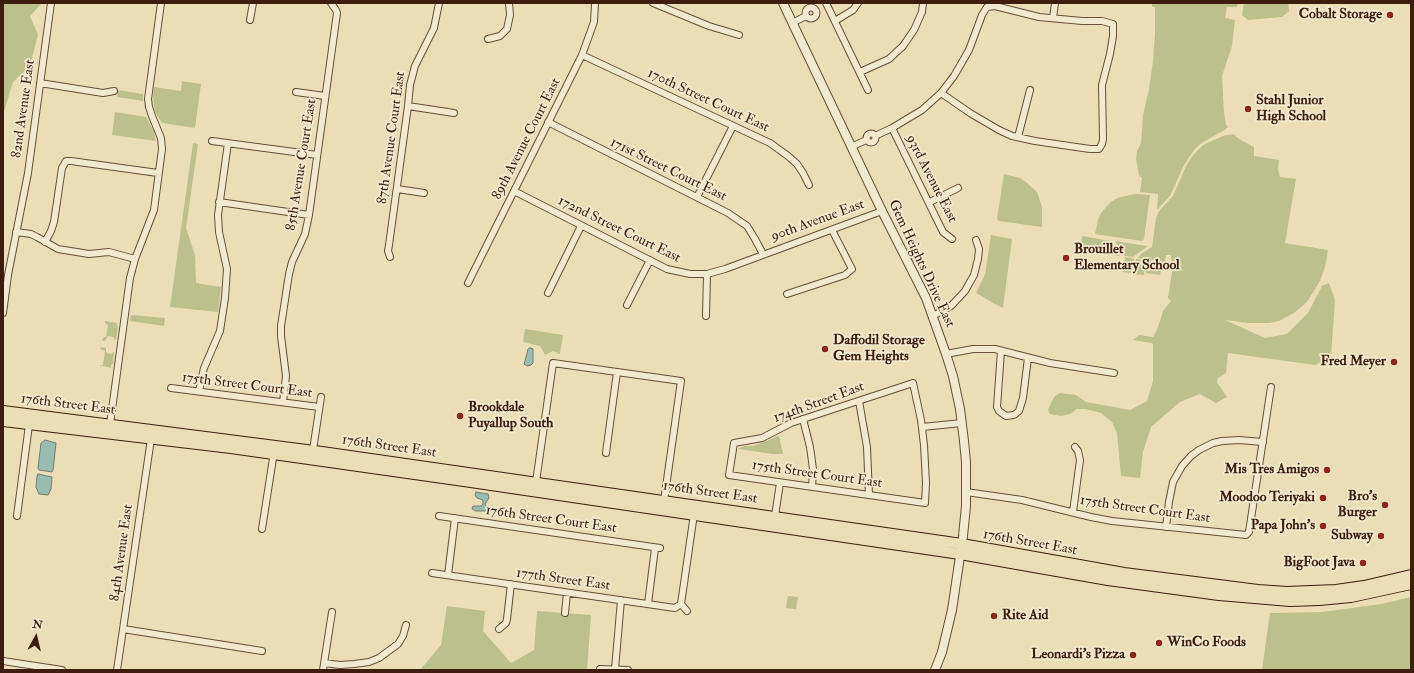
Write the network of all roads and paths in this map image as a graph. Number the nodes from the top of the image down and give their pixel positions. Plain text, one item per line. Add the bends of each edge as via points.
1 (51, 3) edge
2 (161, 3) edge
3 (253, 3) edge
4 (331, 3) edge
5 (439, 3) edge
6 (509, 3) edge
7 (595, 3) edge
8 (654, 3) edge
9 (783, 3) edge
10 (858, 3) edge
11 (923, 3) edge
12 (1054, 3) edge
13 (826, 4) edge
14 (1053, 18) junction
15 (250, 20) dead end
16 (835, 21) junction
17 (792, 23) junction
18 (739, 35) dead end
19 (488, 39) dead end
20 (582, 55) junction
21 (860, 72) junction
22 (40, 83) junction
23 (868, 90) dead end
24 (1030, 90) dead end
25 (114, 91) dead end
26 (296, 92) dead end
27 (941, 92) junction
28 (325, 96) junction
29 (408, 106) junction
30 (454, 113) dead end
31 (548, 122) junction
32 (733, 126) junction
33 (892, 128) junction
34 (1018, 137) junction
35 (212, 141) dead end
36 (228, 143) junction
37 (852, 147) junction
38 (317, 155) junction
39 (158, 173) junction
40 (809, 185) dead end
41 (958, 188) dead end
42 (397, 189) junction
43 (514, 191) junction
44 (424, 193) dead end
45 (697, 197) junction
46 (219, 202) junction
47 (930, 202) junction
48 (882, 211) junction
49 (309, 214) junction
50 (581, 226) junction
51 (832, 230) junction
52 (16, 232) junction
53 (952, 238) dead end
54 (976, 240) dead end
55 (45, 242) junction
56 (763, 254) junction
57 (390, 257) dead end
58 (135, 260) junction
59 (650, 260) junction
60 (6, 274) edge
61 (706, 274) junction
62 (468, 283) dead end
63 (548, 293) dead end
64 (787, 294) dead end
65 (628, 305) dead end
66 (3, 313) edge
67 (706, 316) dead end
68 (933, 316) junction
69 (1001, 351) junction
70 (946, 354) junction
71 (1028, 358) junction
72 (617, 372) junction
73 (1114, 373) dead end
74 (1271, 387) dead end
75 (171, 388) dead end
76 (199, 391) junction
77 (321, 397) dead end
78 (859, 401) junction
79 (283, 402) junction
80 (319, 407) junction
81 (3, 411) edge
82 (803, 419) junction
83 (3, 421) edge
84 (962, 423) junction
85 (110, 424) junction
86 (29, 425) junction
87 (922, 427) junction
88 (151, 439) junction
89 (1263, 442) junction
90 (1074, 447) dead end
91 (313, 450) junction
92 (274, 453) junction
93 (606, 453) dead end
94 (729, 474) joint
95 (464, 481) junction
96 (535, 482) junction
97 (780, 483) junction
98 (812, 487) junction
99 (966, 492) junction
100 (869, 495) junction
101 (577, 497) junction
102 (664, 501) junction
103 (1074, 512) junction
104 (751, 513) junction
105 (694, 514) junction
106 (17, 516) dead end
107 (439, 516) dead end
108 (775, 516) junction
109 (455, 518) junction
110 (1166, 527) junction
111 (262, 529) dead end
112 (961, 549) junction
113 (432, 573) dead end
114 (448, 575) junction
115 (1411, 575) edge
116 (511, 584) junction
117 (1411, 584) edge
118 (567, 593) junction
119 (621, 600) junction
120 (648, 604) junction
121 (681, 604) junction
122 (687, 611) dead end
123 (332, 612) dead end
124 (565, 613) dead end
125 (406, 625) dead end
126 (499, 628) dead end
127 (123, 629) junction
128 (262, 651) dead end
129 (3, 661) edge
130 (324, 667) edge
131 (600, 669) dead end
132 (615, 669) junction
133 (62, 670) edge
134 (117, 670) edge
135 (628, 670) edge
136 (935, 670) edge

1 - 22 street, 82nd Avenue East
2 - 39 street via 148,99 161,138
3 - 15 street
4 - 28 street, 85th Avenue Court East via 337,13
5 - 29 street, 87th Avenue Court East via 434,28 415,66
6 - 19 street via 507,29 500,36
7 - 20 street, 89th Avenue Court East via 594,22
8 - 18 street via 709,26
9 - 17 street, Gem Heights Drive East
10 - 16 street via 853,10
11 - 21 street via 917,24 903,46 889,59
12 - 14 street
13 - 16 street
13 - 17 street via 816,11 813,19 806,16
14 - 27 street via 1027,15 1001,6 987,7 969,50
14 - 34 street via 1113,24 1110,54 1102,85 1103,139 1100,147 1090,150
16 - 21 street
17 - 37 street, Gem Heights Drive East
20 - 31 street, 89th Avenue Court East
20 - 32 street, 170th Street Court East
21 - 23 street
22 - 25 street via 103,93
22 - 52 street, 82nd Avenue East via 28,173
24 - 34 street
26 - 28 street
27 - 33 street via 922,110
27 - 34 street via 999,130
28 - 38 street, 85th Avenue Court East
29 - 30 street
29 - 42 street, 87th Avenue Court East
31 - 43 street, 89th Avenue Court East
31 - 45 street, 171st Street Court East
32 - 40 street, 170th Street Court East via 778,147 797,164
32 - 45 street
33 - 37 street via 875,136 872,142 866,140
33 - 47 street, 93rd Avenue East
35 - 36 street
36 - 38 street
36 - 46 street
37 - 48 street, Gem Heights Drive East
38 - 49 street, 85th Avenue Court East
39 - 55 street via 71,160 66,162 62,168 54,222
39 - 58 street via 154,210
41 - 47 street
42 - 44 street
42 - 57 street, 87th Avenue Court East via 388,251
43 - 50 street, 172nd Street Court East
43 - 62 street, 89th Avenue Court East
45 - 56 street, 171st Street Court East via 743,224
46 - 49 street
46 - 76 street via 218,222 226,269 226,292 220,330 204,368
47 - 53 street, 93rd Avenue East via 943,232
48 - 51 street, 90th Avenue East
48 - 68 street, Gem Heights Drive East
49 - 79 street, 85th Avenue Court East via 305,234 292,262 285,301 281,336 286,376
50 - 59 street, 172nd Street Court East
50 - 63 street
51 - 56 street, 90th Avenue East
51 - 64 street via 852,269 845,275
52 - 55 street via 31,234
52 - 60 street, 82nd Avenue East
54 - 68 street via 979,249 978,259 974,275 965,291 951,306
55 - 58 street via 58,249 89,254 109,252
56 - 61 street, 172nd Street Court East
58 - 85 street via 130,278
59 - 61 street, 172nd Street Court East via 678,272
59 - 65 street
60 - 66 street, 82nd Avenue East
61 - 67 street
68 - 70 street, Gem Heights Drive East
69 - 70 street via 983,348
69 - 71 street
69 - 71 street via 997,407 999,412 1006,416 1020,411
70 - 84 street, Gem Heights Drive East
71 - 73 street
72 - 93 street
72 - 96 street via 553,363
72 - 102 street via 681,381
74 - 89 street
75 - 76 street, 175th Street Court East
76 - 79 street, 175th Street Court East
77 - 80 street
78 - 82 street, 174th Street East
78 - 87 street, 174th Street East via 913,383
78 - 100 street via 867,447
79 - 80 street, 175th Street Court East
80 - 91 street
81 - 85 main road, 176th Street East
82 - 94 street, 174th Street East via 762,438 734,443
82 - 98 street via 812,457
83 - 86 main road, 176th Street East
84 - 87 street
84 - 99 street, Gem Heights Drive East
85 - 86 main road via 100,428 32,419
85 - 91 main road, 176th Street East
86 - 88 main road, 176th Street East
86 - 106 street
87 - 100 street, 175th Street Court East via 926,468 925,503
88 - 92 main road, 176th Street East
88 - 127 street, 84th Avenue East
89 - 110 street via 1222,441 1198,450 1191,456 1173,482
89 - 110 street, 175th Street Court East via 1249,532 1246,535
90 - 103 street via 1080,460
91 - 92 main road via 302,455
91 - 96 main road, 176th Street East
92 - 95 main road, 176th Street East
92 - 111 street
94 - 97 street, 175th Street Court East
95 - 96 main road via 468,477 514,483
95 - 101 main road, 176th Street East
96 - 102 main road, 176th Street East
97 - 98 street, 175th Street Court East
97 - 108 street
98 - 100 street, 175th Street Court East
99 - 103 street, 175th Street Court East via 1007,497
99 - 112 street, Gem Heights Drive East
101 - 102 main road via 605,497 661,504
101 - 105 main road, 176th Street East
102 - 104 main road, 176th Street East
103 - 110 street, 175th Street Court East via 1112,521
104 - 105 main road via 734,515 696,510
104 - 108 main road, 176th Street East
105 - 112 main road, 176th Street East
105 - 121 street
107 - 109 street, 176th Street Court East
108 - 112 main road, 176th Street East
109 - 114 street
109 - 120 street, 176th Street Court East via 657,548
112 - 115 main road, 176th Street East via 1124,573 1287,592 1336,590
112 - 117 main road, 176th Street East via 1108,580 1290,601 1351,597
112 - 136 street, Gem Heights Drive East via 948,631
113 - 114 street, 177th Street East
114 - 116 street, 177th Street East
116 - 118 street, 177th Street East
116 - 126 street via 506,623
118 - 119 street, 177th Street East
118 - 124 street
119 - 120 street, 177th Street East
119 - 132 street
120 - 121 street, 177th Street East via 676,608
121 - 122 street
123 - 130 street
125 - 130 street via 398,644 379,658 369,662
127 - 128 street
127 - 134 street, 84th Avenue East
129 - 133 street
131 - 132 street
132 - 135 street

